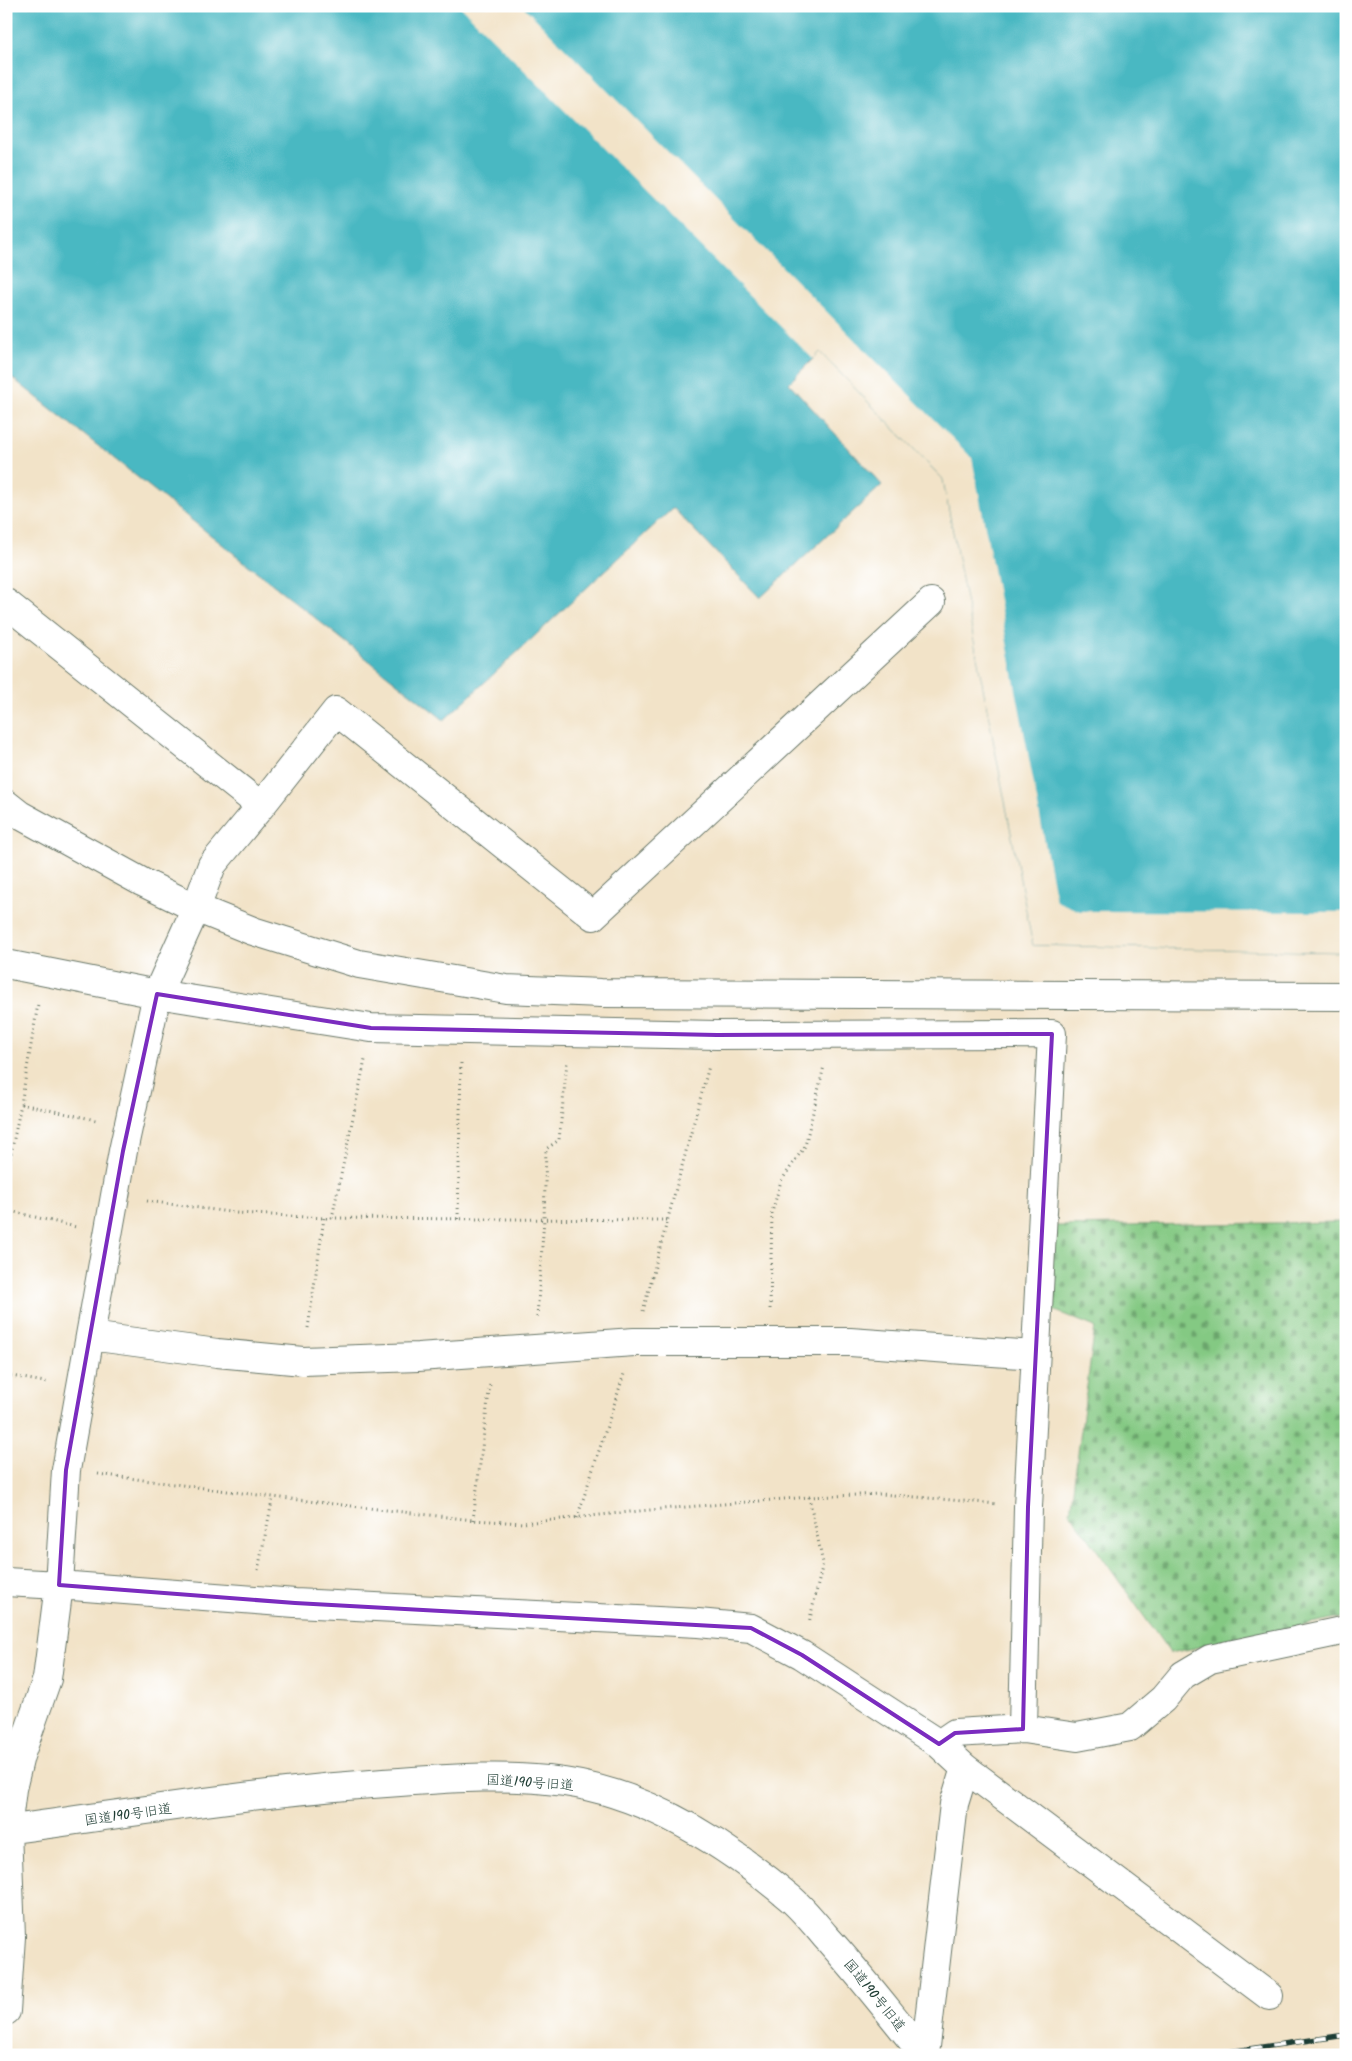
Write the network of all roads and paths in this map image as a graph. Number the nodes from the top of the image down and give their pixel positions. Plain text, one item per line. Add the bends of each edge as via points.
1 (931, 602) dead end
2 (6, 603) edge
3 (6, 804) edge
4 (261, 806) junction
5 (196, 908) junction
6 (6, 964) edge
7 (43, 971) junction
8 (157, 994) junction
9 (1346, 996) edge
10 (371, 1028) junction
11 (462, 1030) junction
12 (570, 1032) junction
13 (832, 1033) junction
14 (717, 1035) junction
15 (21, 1104) junction
16 (129, 1127) junction
17 (6, 1178) edge
18 (115, 1197) junction
19 (6, 1210) edge
20 (324, 1218) junction
21 (332, 1218) junction
22 (458, 1219) junction
23 (544, 1219) junction
24 (668, 1220) junction
25 (108, 1235) junction
26 (90, 1336) junction
27 (634, 1342) junction
28 (769, 1342) junction
29 (534, 1348) junction
30 (494, 1351) junction
31 (1035, 1355) junction
32 (303, 1361) junction
33 (6, 1375) edge
34 (80, 1388) junction
35 (66, 1470) junction
36 (273, 1497) junction
37 (808, 1497) junction
38 (1028, 1507) junction
39 (577, 1518) junction
40 (473, 1520) junction
41 (6, 1582) edge
42 (59, 1585) junction
43 (252, 1599) junction
44 (1346, 1630) edge
45 (802, 1655) junction
46 (1023, 1729) junction
47 (939, 1744) junction
48 (965, 1768) junction
49 (6, 1830) edge
50 (1268, 1996) dead end
51 (6, 2011) edge
52 (925, 2055) edge

1 - 4 street via 592,916 336,711
2 - 4 street
3 - 5 street via 133,878
4 - 5 street via 212,865
5 - 8 street
5 - 9 street via 253,931 359,964 506,988 621,993
6 - 7 street
7 - 8 street
7 - 15 path
8 - 10 street
8 - 16 street
10 - 11 street
10 - 21 path
11 - 12 street
11 - 22 path
12 - 14 street
12 - 23 path via 559,1140 546,1149
13 - 14 street
13 - 28 path via 805,1146 781,1181 772,1212
13 - 31 street via 1052,1034
14 - 24 path
15 - 16 path
15 - 17 path
16 - 18 street
18 - 20 path via 237,1213
18 - 25 street
19 - 25 path
20 - 21 path
20 - 32 path
21 - 22 path
22 - 23 path
23 - 24 path
23 - 29 path
24 - 27 path
25 - 26 street
26 - 32 street via 217,1354
26 - 34 street
27 - 28 street
27 - 29 street
27 - 39 path
28 - 31 street via 850,1342
29 - 30 street
30 - 32 street
30 - 40 path
31 - 38 street
33 - 34 path
34 - 35 street
35 - 36 path
35 - 42 street
36 - 40 path
36 - 43 path
37 - 38 path via 881,1494
37 - 39 path
37 - 45 path via 823,1563
38 - 46 street
39 - 40 path via 523,1523
41 - 42 street
42 - 43 street
42 - 49 street via 47,1679 20,1756
43 - 45 street via 751,1628
44 - 46 street via 1210,1659 1184,1675 1163,1699 1130,1727 1077,1737
45 - 47 street
46 - 47 street via 955,1733
47 - 48 street
48 - 50 street
48 - 52 street via 954,1804
49 - 51 street via 11,1937
49 - 52 street, 国道190号旧道 via 335,1786 505,1777 565,1782 606,1792 683,1823 720,1845 793,1900

